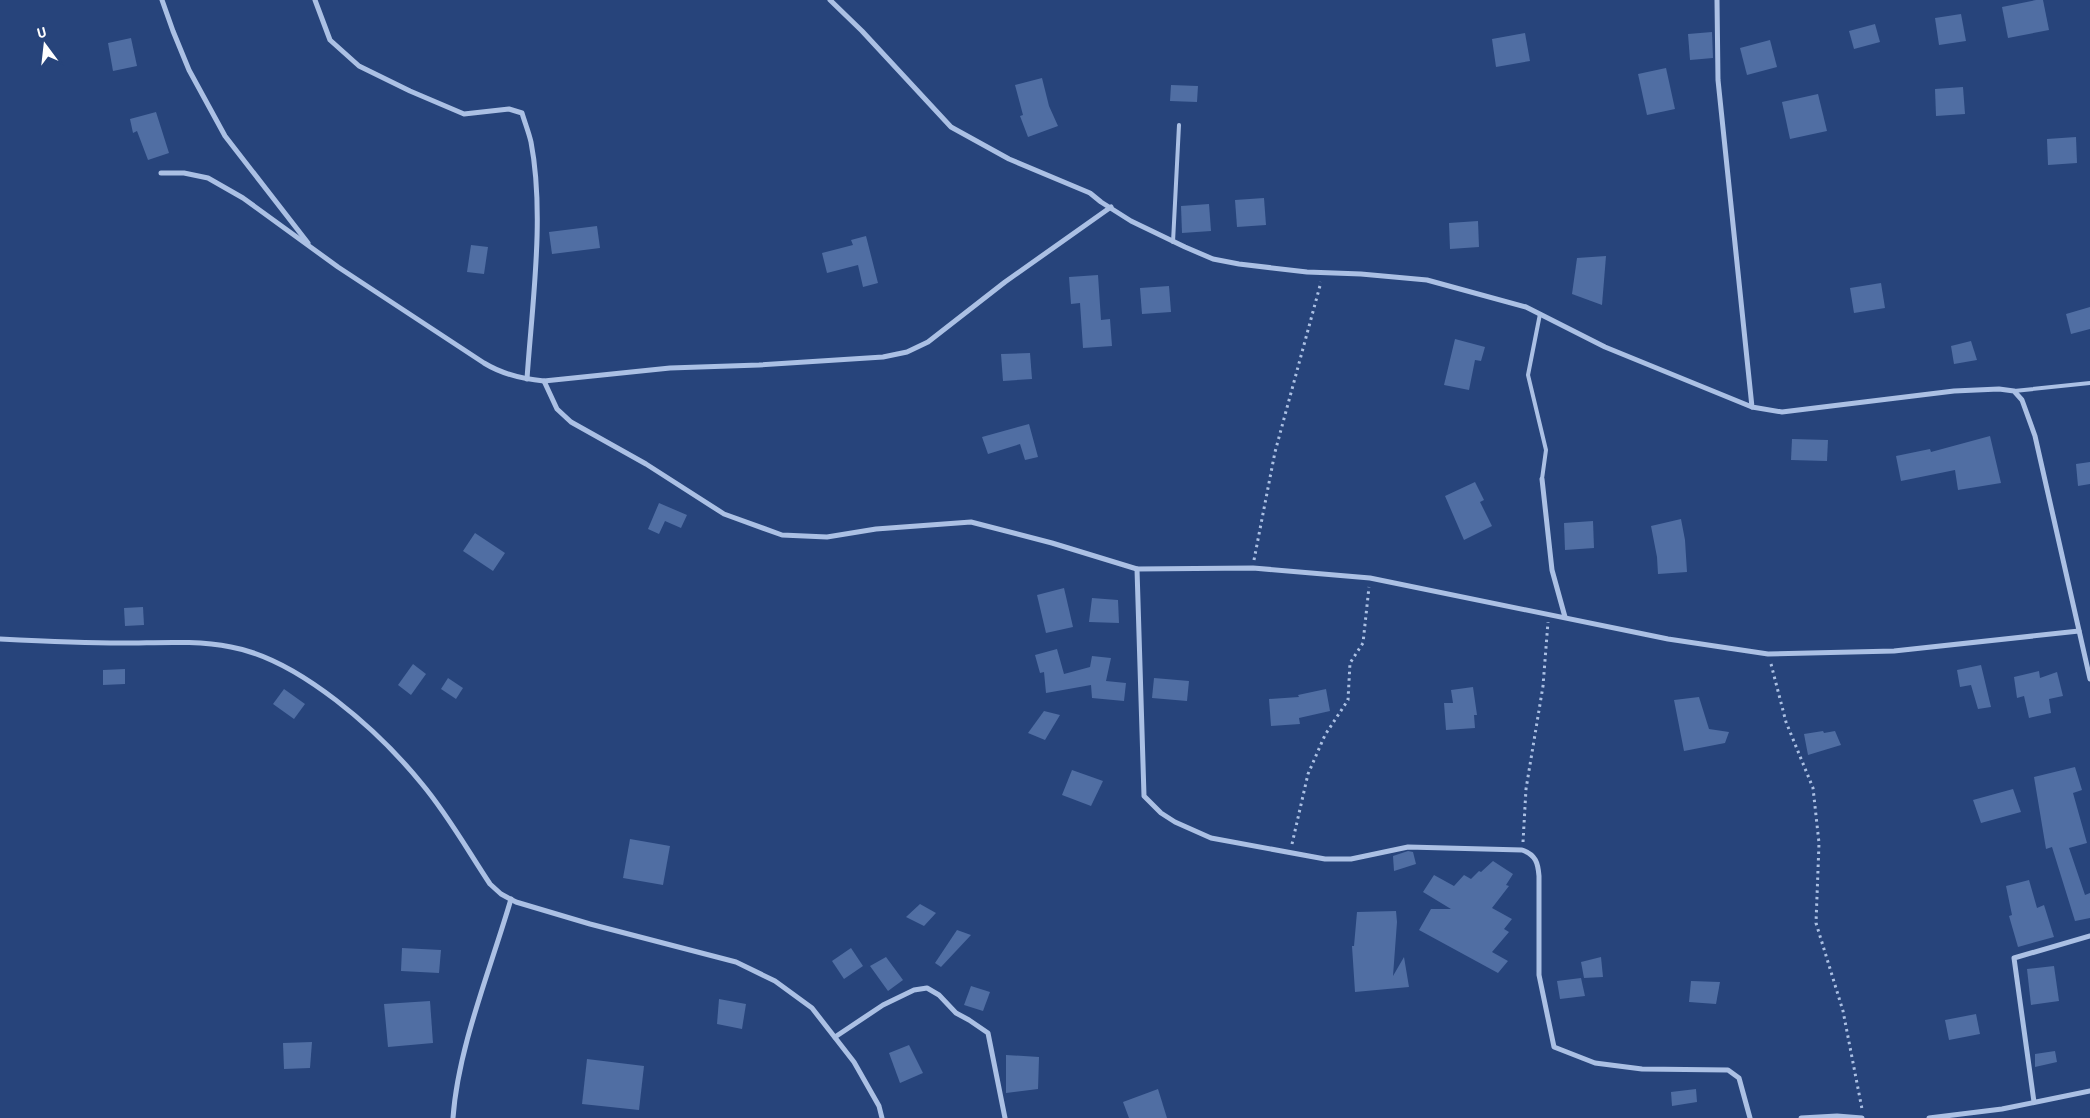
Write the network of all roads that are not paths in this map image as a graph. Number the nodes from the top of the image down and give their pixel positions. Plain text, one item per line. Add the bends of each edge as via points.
1 (162, 0) edge
2 (314, 0) edge
3 (830, 0) edge
4 (1717, 0) edge
5 (1179, 125) dead end
6 (161, 173) dead end
7 (1111, 207) junction
8 (1172, 242) junction
9 (311, 248) junction
10 (1540, 314) junction
11 (527, 379) junction
12 (544, 381) junction
13 (2090, 383) edge
14 (2014, 391) junction
15 (1752, 407) junction
16 (1542, 479) joint
17 (1136, 569) junction
18 (1565, 617) junction
19 (2079, 631) junction
20 (0, 639) edge
21 (2090, 679) edge
22 (510, 899) junction
23 (2090, 936) edge
24 (835, 1037) junction
25 (2090, 1091) edge
26 (2034, 1102) junction
27 (453, 1118) edge
28 (882, 1118) edge
29 (1005, 1118) edge
30 (1750, 1118) edge
31 (1801, 1118) edge
32 (1863, 1118) edge
33 (1929, 1118) edge

1 - 9 street via 190,70 225,136
2 - 11 street via 330,40 359,66 464,114 509,109 522,113 531,143 537,200
3 - 7 street via 951,127 1009,159 1090,192
4 - 15 street via 1718,80
5 - 8 lane
6 - 9 street via 184,172 208,178 243,198
7 - 8 street
7 - 12 street via 1005,282 928,342 907,352 883,357 670,368
8 - 10 street via 1213,259 1249,265 1427,280 1526,307
9 - 11 street via 484,363 498,371
10 - 15 street via 1604,347
10 - 16 lane via 1528,375 1546,450
11 - 12 street
12 - 17 street via 557,409 571,422 646,464 724,514 782,536 827,536 971,522
13 - 14 lane
14 - 15 street via 1954,391 1782,412
14 - 19 street via 2022,400 2036,436
16 - 18 street via 1552,570
17 - 18 street via 1253,568 1370,578
17 - 30 street via 1144,796 1161,813 1211,838 1338,860 1408,847 1522,850 1531,853 1539,869 1539,975 1554,1048 1596,1063 1642,1069 1728,1070 1738,1078
18 - 19 street via 1668,639 1768,654 1894,651
19 - 21 street
20 - 22 street via 197,643 267,656 306,679 387,745 427,790 490,884
22 - 24 street via 590,924 736,962 775,981 812,1008
22 - 27 street via 464,1058
23 - 26 street via 2014,958
24 - 28 street via 854,1062 879,1106
24 - 29 street via 883,1005 914,990 927,988 956,1014 988,1033
25 - 26 street
26 - 33 street
31 - 32 street

